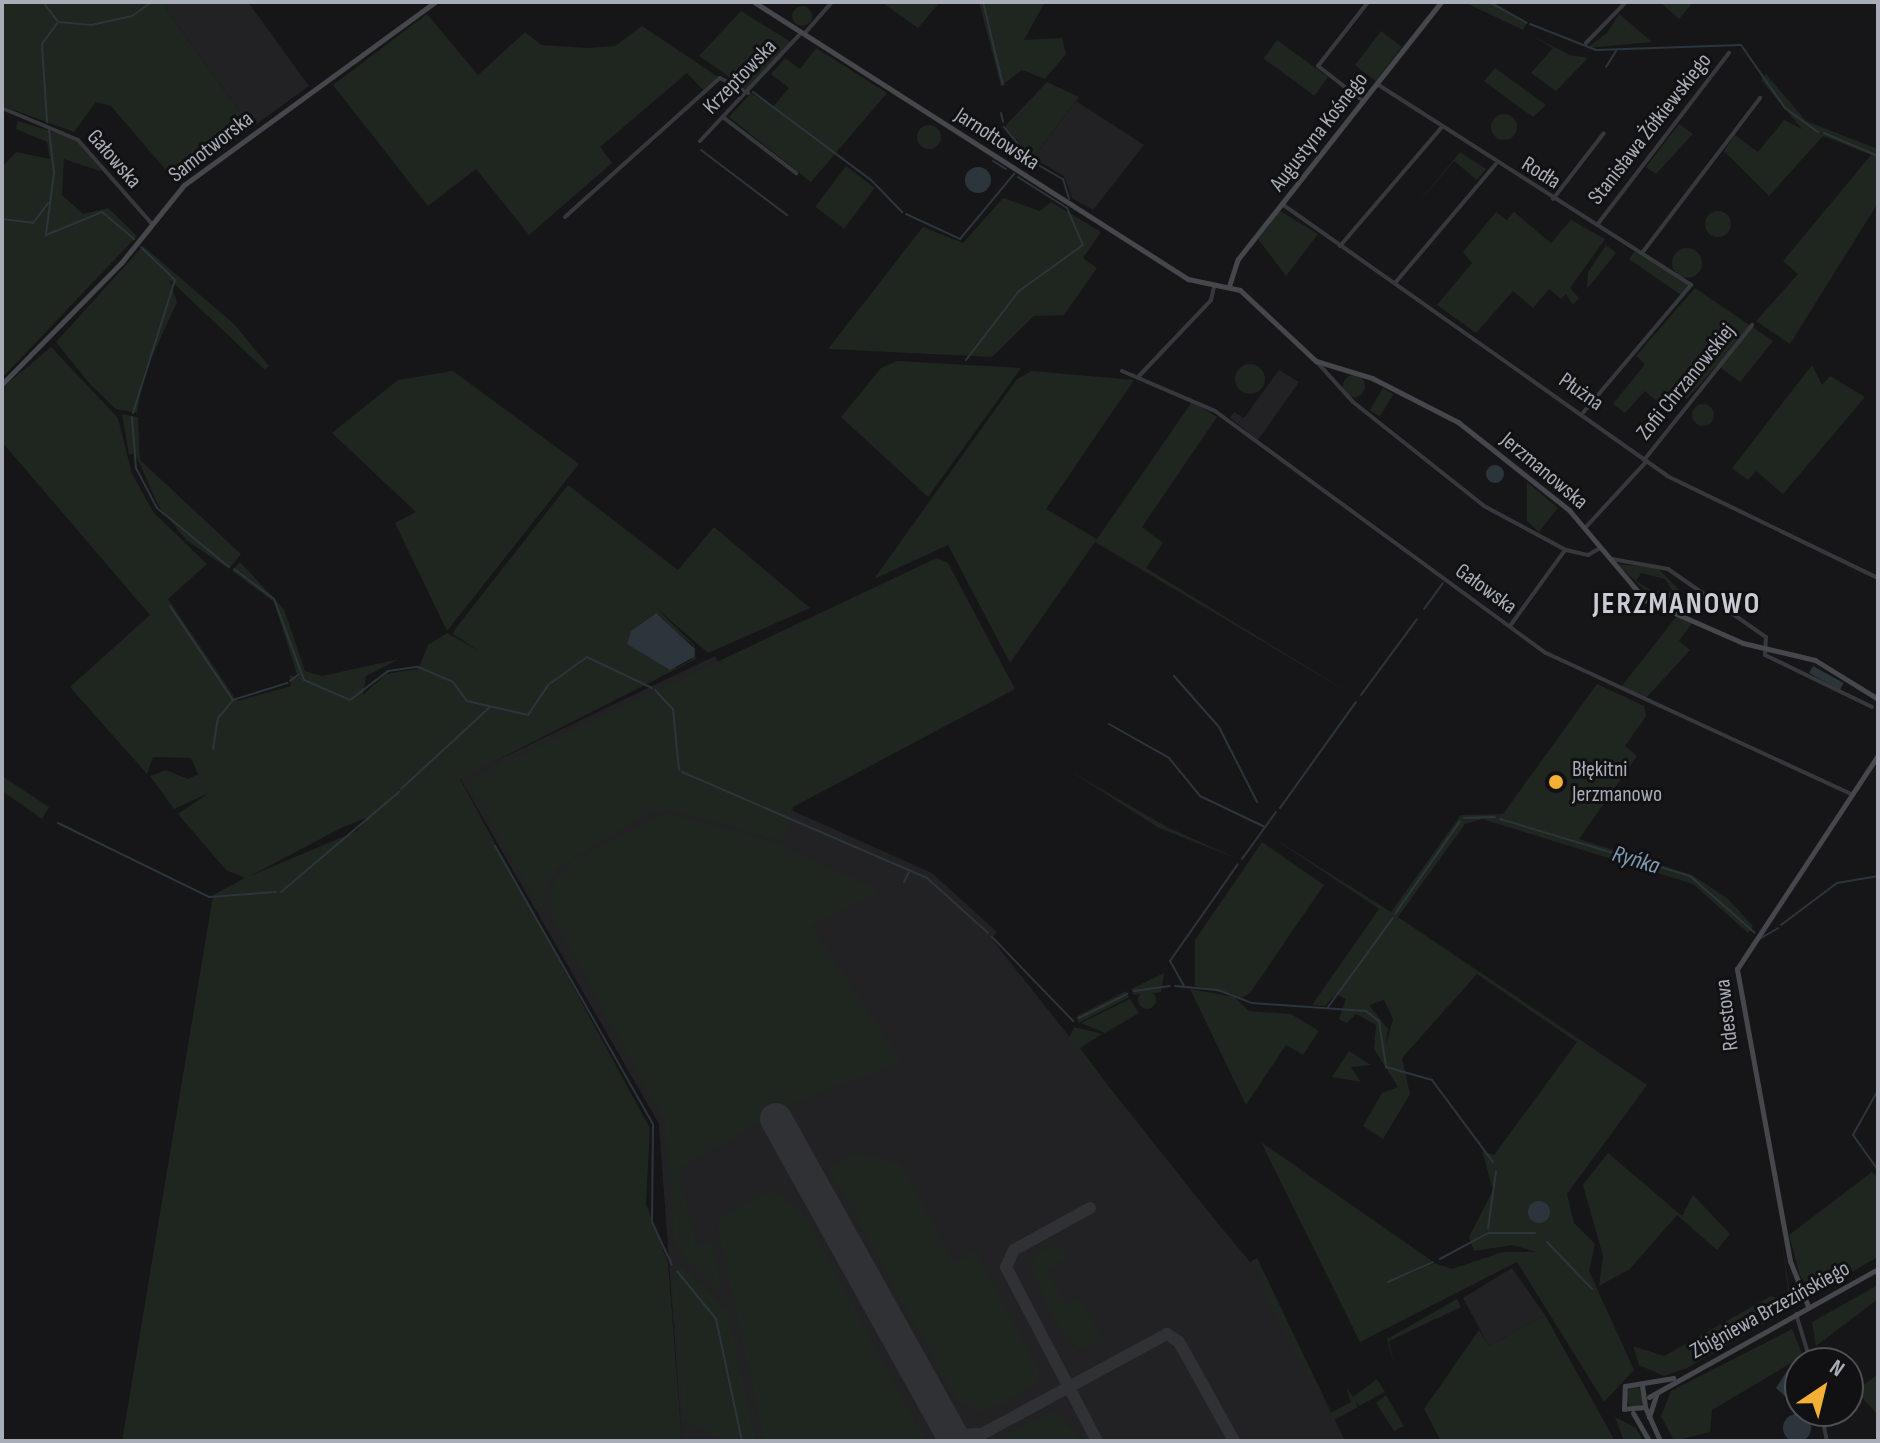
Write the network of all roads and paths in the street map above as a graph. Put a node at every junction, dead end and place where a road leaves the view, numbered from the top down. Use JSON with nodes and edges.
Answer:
{"nodes":[{"id":1,"x":435,"y":2,"type":"edge"},
{"id":2,"x":754,"y":2,"type":"edge"},
{"id":3,"x":832,"y":2,"type":"edge"},
{"id":4,"x":1368,"y":2,"type":"edge"},
{"id":5,"x":1441,"y":2,"type":"edge"},
{"id":6,"x":1626,"y":2,"type":"edge"},
{"id":7,"x":803,"y":34,"type":"junction"},
{"id":8,"x":1586,"y":43,"type":"dead end"},
{"id":9,"x":1729,"y":53,"type":"dead end"},
{"id":10,"x":1377,"y":84,"type":"junction"},
{"id":11,"x":748,"y":93,"type":"junction"},
{"id":12,"x":1760,"y":98,"type":"dead end"},
{"id":13,"x":1363,"y":101,"type":"junction"},
{"id":14,"x":2,"y":108,"type":"edge"},
{"id":15,"x":724,"y":118,"type":"junction"},
{"id":16,"x":1442,"y":127,"type":"junction"},
{"id":17,"x":1604,"y":133,"type":"dead end"},
{"id":18,"x":700,"y":141,"type":"dead end"},
{"id":19,"x":1496,"y":164,"type":"junction"},
{"id":20,"x":796,"y":173,"type":"dead end"},
{"id":21,"x":1553,"y":199,"type":"junction"},
{"id":22,"x":1282,"y":204,"type":"junction"},
{"id":23,"x":565,"y":217,"type":"dead end"},
{"id":24,"x":152,"y":224,"type":"junction"},
{"id":25,"x":1597,"y":225,"type":"junction"},
{"id":26,"x":1340,"y":246,"type":"junction"},
{"id":27,"x":1642,"y":253,"type":"junction"},
{"id":28,"x":1395,"y":283,"type":"junction"},
{"id":29,"x":1229,"y":286,"type":"junction"},
{"id":30,"x":1214,"y":287,"type":"junction"},
{"id":31,"x":1752,"y":325,"type":"dead end"},
{"id":32,"x":1316,"y":361,"type":"junction"},
{"id":33,"x":1341,"y":370,"type":"junction"},
{"id":34,"x":1122,"y":371,"type":"dead end"},
{"id":35,"x":1139,"y":376,"type":"junction"},
{"id":36,"x":1337,"y":382,"type":"junction"},
{"id":37,"x":2,"y":384,"type":"edge"},
{"id":38,"x":1583,"y":413,"type":"junction"},
{"id":39,"x":1645,"y":461,"type":"junction"},
{"id":40,"x":1585,"y":528,"type":"junction"},
{"id":41,"x":1600,"y":548,"type":"junction"},
{"id":42,"x":1566,"y":550,"type":"junction"},
{"id":43,"x":1610,"y":561,"type":"junction"},
{"id":44,"x":1878,"y":578,"type":"edge"},
{"id":45,"x":1510,"y":626,"type":"junction"},
{"id":46,"x":1766,"y":649,"type":"junction"},
{"id":47,"x":1855,"y":682,"type":"junction"},
{"id":48,"x":1848,"y":695,"type":"junction"},
{"id":49,"x":1878,"y":699,"type":"edge"},
{"id":50,"x":1872,"y":707,"type":"dead end"},
{"id":51,"x":1878,"y":755,"type":"edge"},
{"id":52,"x":1853,"y":795,"type":"junction"},
{"id":53,"x":1878,"y":1269,"type":"edge"},
{"id":54,"x":1808,"y":1306,"type":"junction"},
{"id":55,"x":1796,"y":1314,"type":"junction"},
{"id":56,"x":1806,"y":1347,"type":"edge"},
{"id":57,"x":1676,"y":1378,"type":"junction"},
{"id":58,"x":1642,"y":1385,"type":"junction"},
{"id":59,"x":1662,"y":1387,"type":"junction"},
{"id":60,"x":1649,"y":1397,"type":"junction"},
{"id":61,"x":1645,"y":1407,"type":"junction"},
{"id":62,"x":1633,"y":1413,"type":"junction"},
{"id":63,"x":1649,"y":1418,"type":"junction"},
{"id":64,"x":1649,"y":1441,"type":"edge"},
{"id":65,"x":1660,"y":1441,"type":"edge"}],
"edges":[{"from":1,"to":24,"type":"street","name":"Samotworska"},
{"from":2,"to":7,"type":"street","name":"Jarnołtowska"},
{"from":3,"to":7,"type":"street","name":"Krzeptowska"},
{"from":4,"to":13,"type":"street"},
{"from":5,"to":10,"type":"street","name":"Augustyna Kośnego"},
{"from":6,"to":8,"type":"street"},
{"from":7,"to":11,"type":"street","name":"Krzeptowska"},
{"from":7,"to":30,"type":"street","name":"Jarnołtowska"},
{"from":9,"to":25,"type":"street","name":"Stanisława Żółkiewskiego"},
{"from":10,"to":13,"type":"street","name":"Augustyna Kośnego"},
{"from":10,"to":16,"type":"street","name":"Rodła"},
{"from":11,"to":15,"type":"street","name":"Krzeptowska"},
{"from":11,"to":23,"type":"street"},
{"from":12,"to":27,"type":"street"},
{"from":13,"to":22,"type":"street","name":"Augustyna Kośnego"},
{"from":14,"to":24,"type":"street","name":"Gałowska"},
{"from":15,"to":18,"type":"street","name":"Krzeptowska"},
{"from":15,"to":20,"type":"street"},
{"from":16,"to":19,"type":"street","name":"Rodła"},
{"from":16,"to":26,"type":"street"},
{"from":17,"to":21,"type":"street"},
{"from":19,"to":21,"type":"street","name":"Rodła"},
{"from":19,"to":28,"type":"street"},
{"from":21,"to":25,"type":"street","name":"Rodła"},
{"from":22,"to":26,"type":"street","name":"Płużna"},
{"from":22,"to":29,"type":"street","name":"Augustyna Kośnego"},
{"from":24,"to":37,"type":"street","name":"Samotworska"},
{"from":25,"to":27,"type":"street","name":"Rodła"},
{"from":26,"to":28,"type":"street","name":"Płużna"},
{"from":27,"to":38,"type":"street","name":"Rodła"},
{"from":28,"to":38,"type":"street","name":"Płużna"},
{"from":29,"to":30,"type":"street","name":"Jarnołtowska"},
{"from":29,"to":32,"type":"street","name":"Jerzmanowska"},
{"from":30,"to":35,"type":"street"},
{"from":31,"to":39,"type":"street","name":"Zofii Chrzanowskiej"},
{"from":32,"to":33,"type":"street","name":"Jerzmanowska"},
{"from":32,"to":36,"type":"street"},
{"from":33,"to":36,"type":"street"},
{"from":33,"to":40,"type":"street","name":"Jerzmanowska"},
{"from":34,"to":35,"type":"street","name":"Gałowska"},
{"from":35,"to":45,"type":"street","name":"Gałowska"},
{"from":36,"to":42,"type":"street"},
{"from":38,"to":39,"type":"street","name":"Płużna"},
{"from":39,"to":40,"type":"street","name":"Zofii Chrzanowskiej"},
{"from":39,"to":44,"type":"street","name":"Płużna"},
{"from":40,"to":41,"type":"street","name":"Jerzmanowska"},
{"from":41,"to":42,"type":"street"},
{"from":41,"to":43,"type":"street","name":"Jerzmanowska"},
{"from":42,"to":45,"type":"street"},
{"from":43,"to":46,"type":"street","name":"Jerzmanowska"},
{"from":43,"to":46,"type":"street"},
{"from":45,"to":52,"type":"street","name":"Gałowska"},
{"from":46,"to":47,"type":"street","name":"Jerzmanowska"},
{"from":46,"to":48,"type":"street"},
{"from":47,"to":48,"type":"street"},
{"from":47,"to":49,"type":"street","name":"Jerzmanowska"},
{"from":48,"to":50,"type":"street"},
{"from":51,"to":52,"type":"street","name":"Rdestowa"},
{"from":52,"to":54,"type":"street","name":"Rdestowa"},
{"from":53,"to":54,"type":"street","name":"Zbigniewa Brzezińskiego"},
{"from":54,"to":55,"type":"street","name":"Zbigniewa Brzezińskiego"},
{"from":55,"to":56,"type":"street"},
{"from":55,"to":57,"type":"street","name":"Zbigniewa Brzezińskiego"},
{"from":57,"to":58,"type":"street","name":"Zbigniewa Brzezińskiego"},
{"from":57,"to":59,"type":"street","name":"Zbigniewa Brzezińskiego"},
{"from":58,"to":60,"type":"street"},
{"from":58,"to":62,"type":"street"},
{"from":59,"to":60,"type":"street","name":"Zbigniewa Brzezińskiego"},
{"from":59,"to":63,"type":"street"},
{"from":60,"to":61,"type":"street"},
{"from":61,"to":62,"type":"street"},
{"from":61,"to":63,"type":"street"},
{"from":62,"to":64,"type":"street"},
{"from":63,"to":65,"type":"street"}]}
